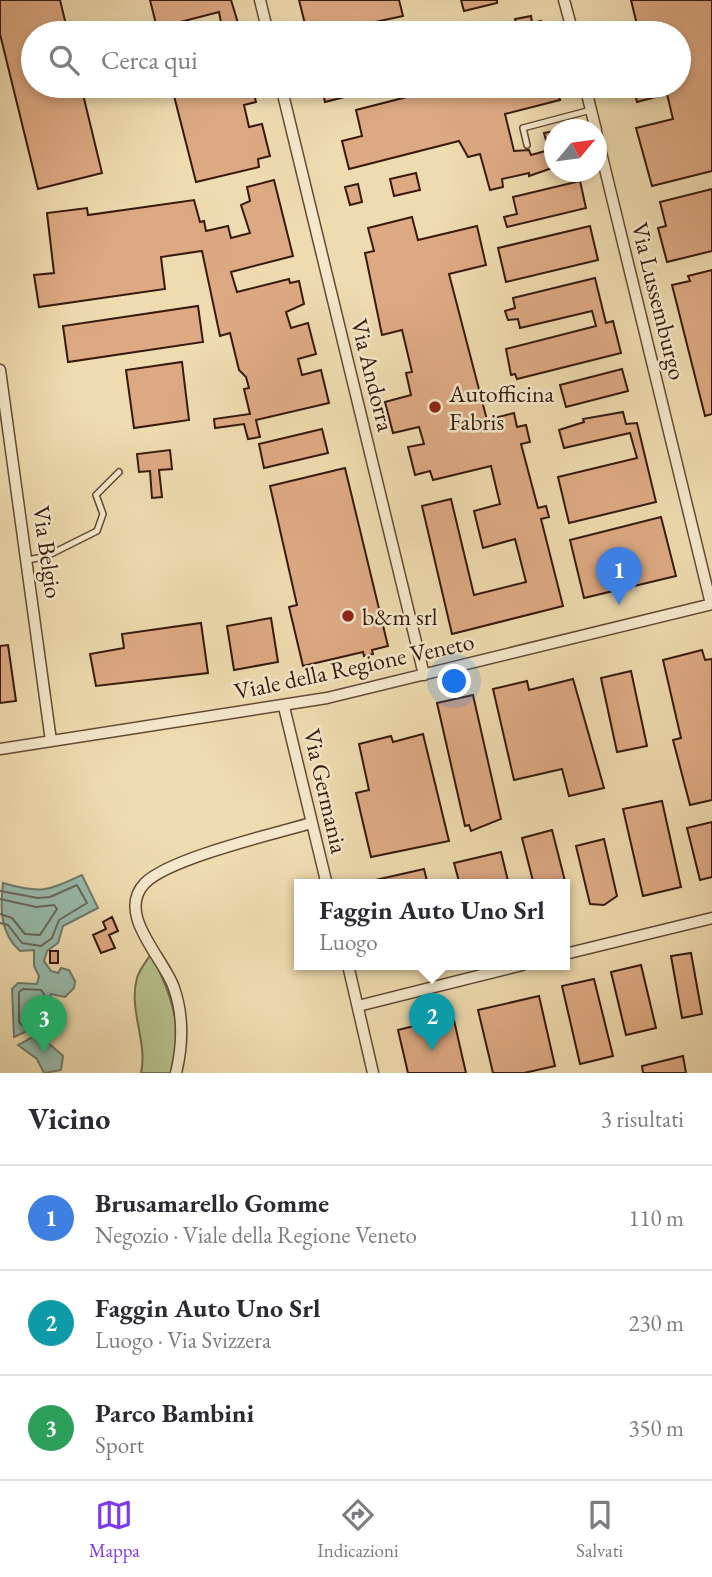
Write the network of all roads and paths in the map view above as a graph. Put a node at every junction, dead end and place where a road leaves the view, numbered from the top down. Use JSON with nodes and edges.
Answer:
{"nodes":[{"id":1,"x":260,"y":0,"type":"edge"},
{"id":2,"x":565,"y":0,"type":"edge"},
{"id":3,"x":265,"y":21,"type":"edge"},
{"id":4,"x":570,"y":21,"type":"edge"},
{"id":5,"x":284,"y":98,"type":"edge"},
{"id":6,"x":588,"y":98,"type":"edge"},
{"id":7,"x":591,"y":110,"type":"junction"},
{"id":8,"x":593,"y":119,"type":"edge"},
{"id":9,"x":527,"y":145,"type":"dead end"},
{"id":10,"x":607,"y":175,"type":"edge"},
{"id":11,"x":0,"y":370,"type":"edge"},
{"id":12,"x":120,"y":472,"type":"dead end"},
{"id":13,"x":28,"y":560,"type":"junction"},
{"id":14,"x":712,"y":604,"type":"edge"},
{"id":15,"x":424,"y":675,"type":"junction"},
{"id":16,"x":284,"y":707,"type":"junction"},
{"id":17,"x":51,"y":741,"type":"junction"},
{"id":18,"x":0,"y":748,"type":"edge"},
{"id":19,"x":311,"y":823,"type":"junction"},
{"id":20,"x":325,"y":879,"type":"edge"},
{"id":21,"x":712,"y":918,"type":"edge"},
{"id":22,"x":570,"y":953,"type":"edge"},
{"id":23,"x":349,"y":970,"type":"edge"},
{"id":24,"x":502,"y":970,"type":"edge"},
{"id":25,"x":358,"y":1006,"type":"junction"},
{"id":26,"x":176,"y":1073,"type":"edge"},
{"id":27,"x":373,"y":1073,"type":"edge"}],
"edges":[{"from":1,"to":3,"type":"street"},
{"from":2,"to":4,"type":"street"},
{"from":5,"to":15,"type":"street","name":"Via Andorra"},
{"from":6,"to":7,"type":"street","name":"Via Lussemburgo"},
{"from":7,"to":8,"type":"street","name":"Via Lussemburgo"},
{"from":7,"to":9,"type":"lane"},
{"from":10,"to":14,"type":"street","name":"Via Lussemburgo"},
{"from":11,"to":13,"type":"street","name":"Via Belgio"},
{"from":12,"to":13,"type":"lane"},
{"from":13,"to":17,"type":"street","name":"Via Belgio"},
{"from":14,"to":15,"type":"street","name":"Viale della Regione Veneto"},
{"from":15,"to":16,"type":"street","name":"Viale della Regione Veneto"},
{"from":16,"to":17,"type":"street","name":"Viale della Regione Veneto"},
{"from":16,"to":19,"type":"street","name":"Via Germania"},
{"from":17,"to":18,"type":"street","name":"Viale della Regione Veneto"},
{"from":19,"to":20,"type":"street","name":"Via Germania"},
{"from":19,"to":26,"type":"street"},
{"from":21,"to":22,"type":"street"},
{"from":23,"to":25,"type":"street"},
{"from":24,"to":25,"type":"street"},
{"from":25,"to":27,"type":"street"}]}
